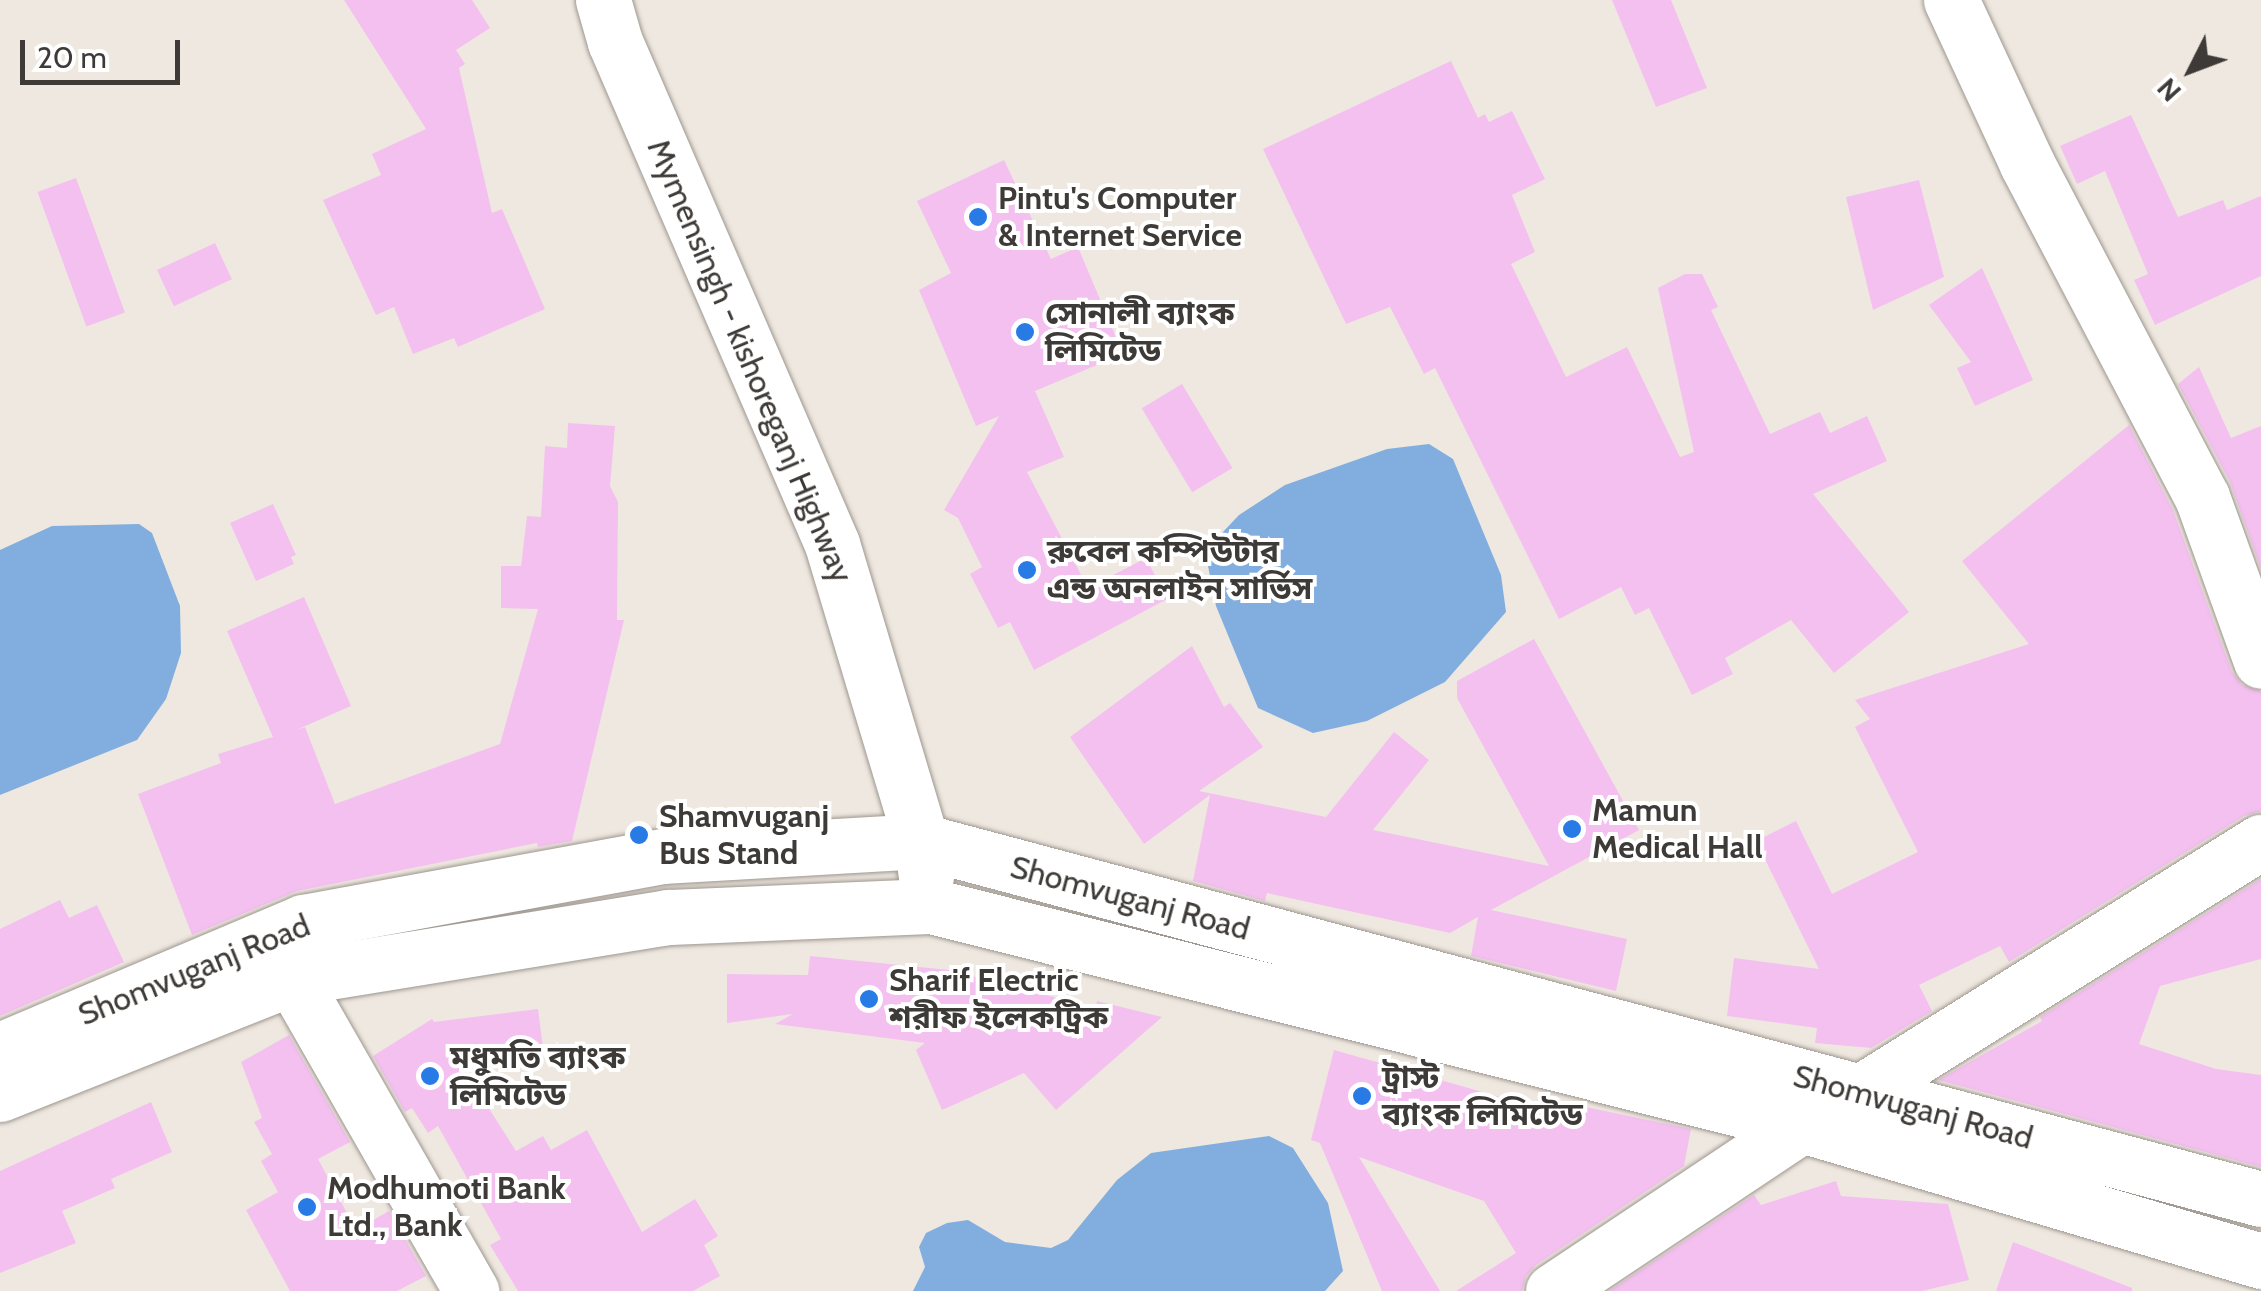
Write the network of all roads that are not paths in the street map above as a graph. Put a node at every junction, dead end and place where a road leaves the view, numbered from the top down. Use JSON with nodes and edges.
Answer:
{"nodes":[{"id":1,"x":603,"y":0,"type":"edge"},
{"id":2,"x":1951,"y":0,"type":"edge"},
{"id":3,"x":2261,"y":661,"type":"edge"},
{"id":4,"x":921,"y":841,"type":"junction"},
{"id":5,"x":2261,"y":842,"type":"edge"},
{"id":6,"x":930,"y":906,"type":"junction"},
{"id":7,"x":292,"y":978,"type":"junction"},
{"id":8,"x":0,"y":1050,"type":"edge"},
{"id":9,"x":1859,"y":1093,"type":"junction"},
{"id":10,"x":0,"y":1094,"type":"edge"},
{"id":11,"x":1802,"y":1125,"type":"junction"},
{"id":12,"x":2261,"y":1200,"type":"edge"},
{"id":13,"x":2261,"y":1261,"type":"edge"},
{"id":14,"x":471,"y":1291,"type":"edge"},
{"id":15,"x":1553,"y":1291,"type":"edge"}],
"edges":[{"from":1,"to":4,"type":"main road","name":"Mymensingh - kishoreganj Highway"},
{"from":2,"to":3,"type":"main road"},
{"from":4,"to":6,"type":"main road"},
{"from":4,"to":8,"type":"main road","name":"Shomvuganj Road"},
{"from":4,"to":9,"type":"main road","name":"Shomvuganj Road"},
{"from":5,"to":9,"type":"main road"},
{"from":6,"to":7,"type":"main road","name":"Shomvuganj Road"},
{"from":6,"to":11,"type":"main road","name":"Shomvuganj Road"},
{"from":7,"to":10,"type":"main road","name":"Shomvuganj Road"},
{"from":7,"to":14,"type":"main road"},
{"from":9,"to":12,"type":"main road","name":"Shomvuganj Road"},
{"from":11,"to":13,"type":"main road","name":"Shomvuganj Road"},
{"from":11,"to":15,"type":"main road"}]}
